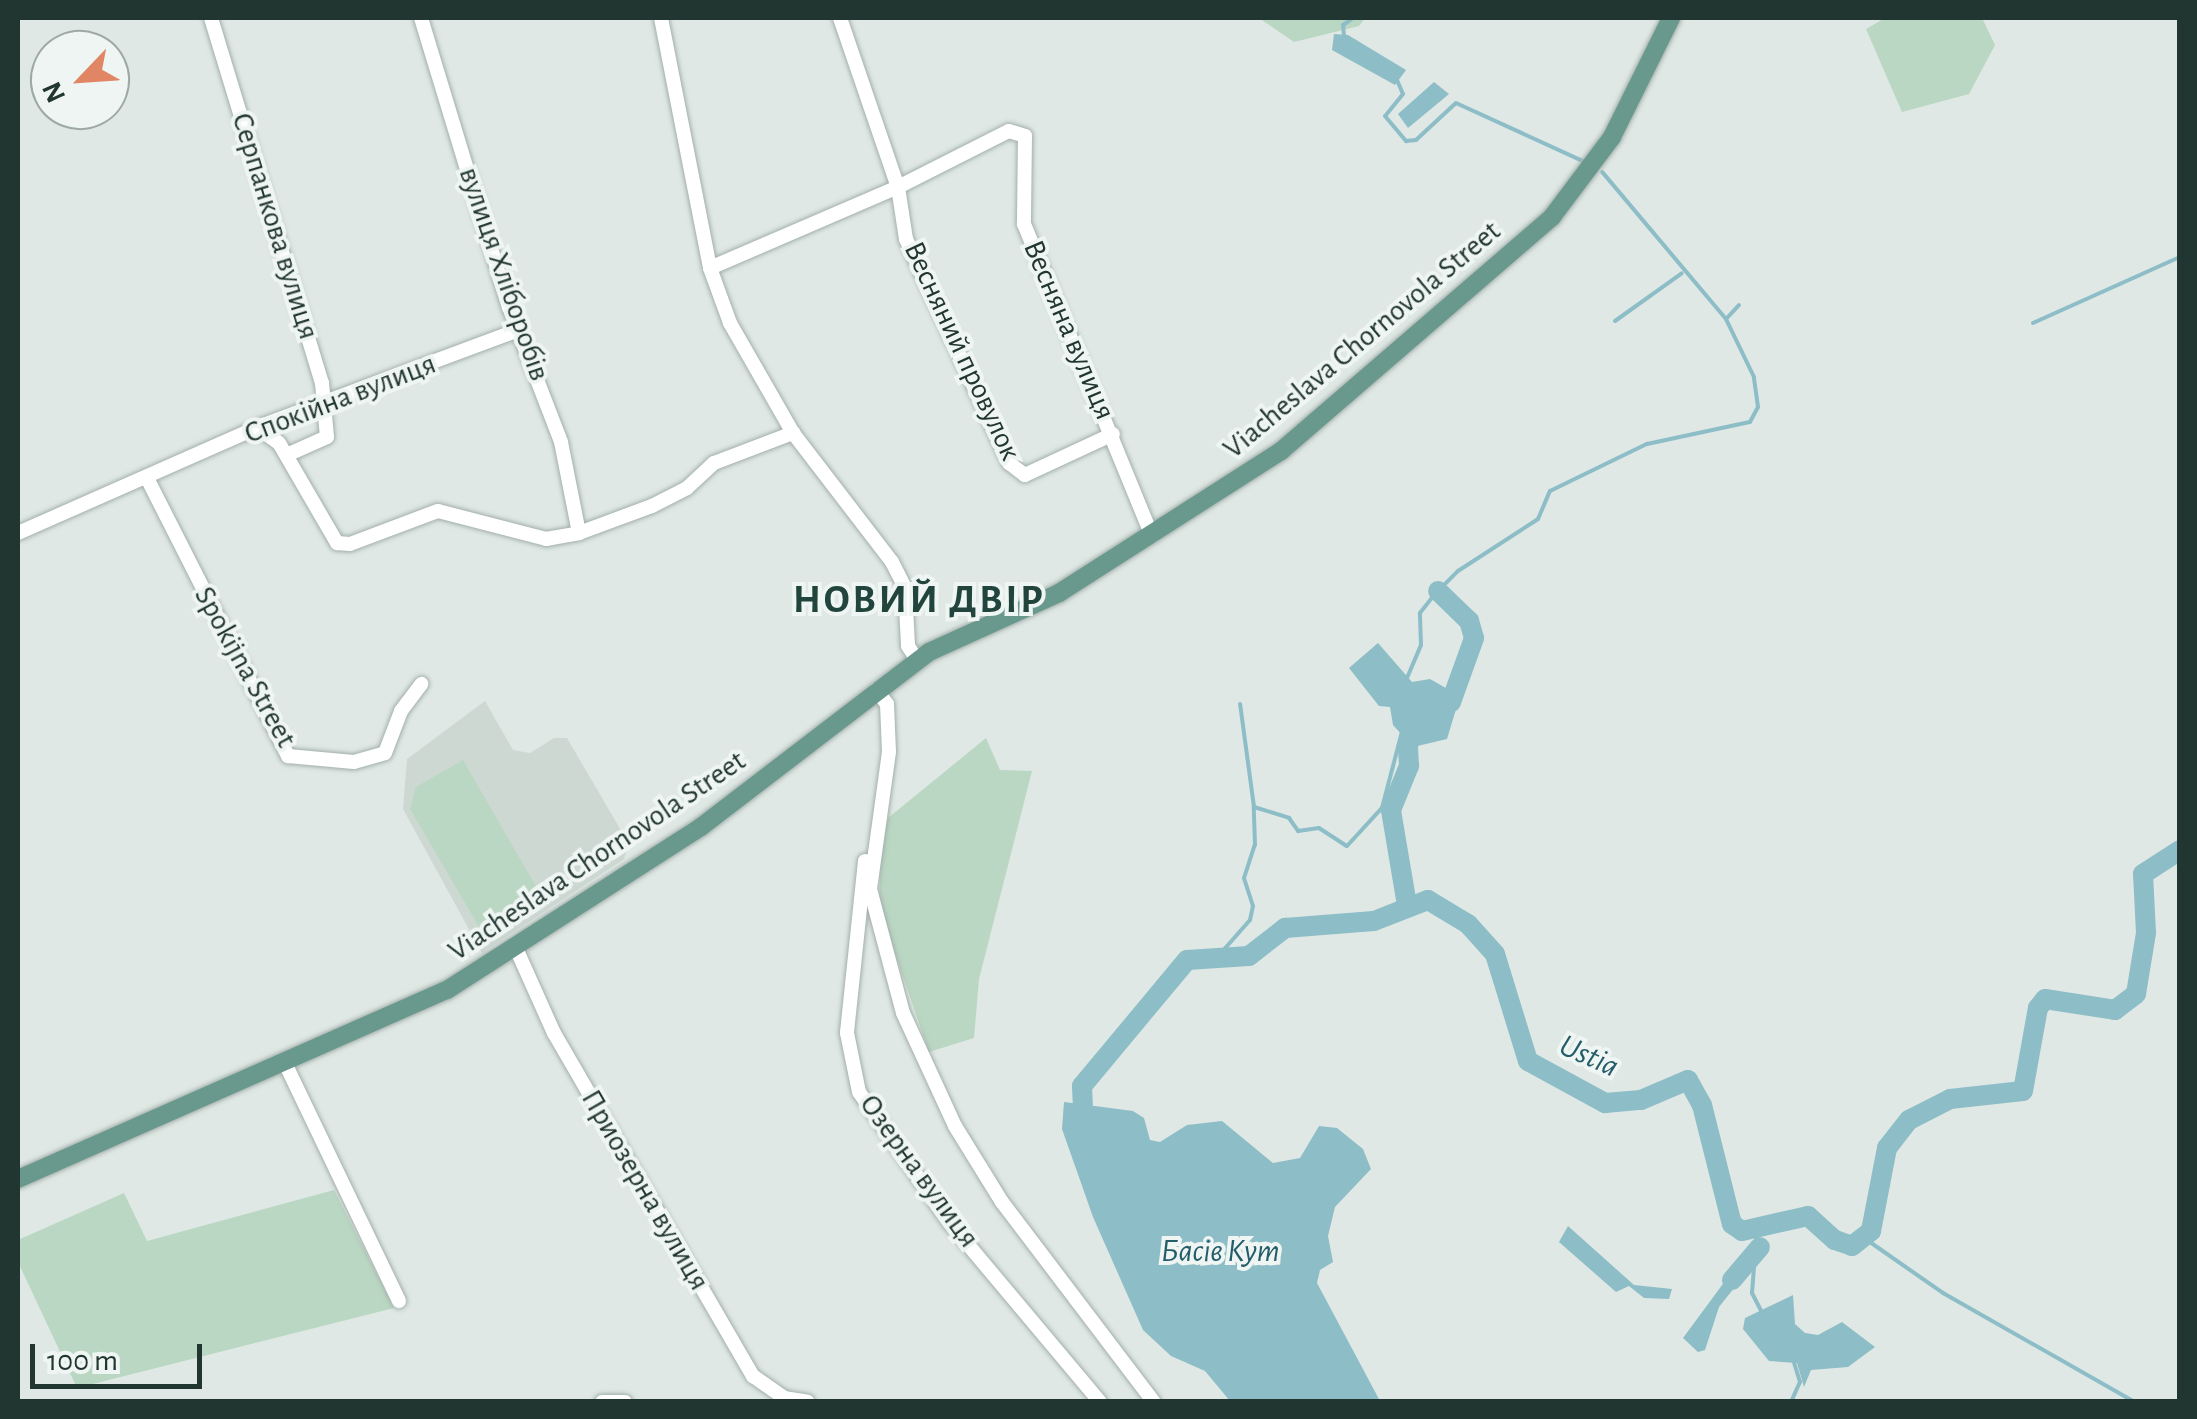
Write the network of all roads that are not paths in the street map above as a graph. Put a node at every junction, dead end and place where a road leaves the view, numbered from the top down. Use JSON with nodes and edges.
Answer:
{"nodes":[{"id":1,"x":211,"y":18,"type":"edge"},
{"id":2,"x":421,"y":18,"type":"edge"},
{"id":3,"x":660,"y":18,"type":"edge"},
{"id":4,"x":840,"y":18,"type":"edge"},
{"id":5,"x":1670,"y":18,"type":"edge"},
{"id":6,"x":898,"y":186,"type":"junction"},
{"id":7,"x":710,"y":268,"type":"junction"},
{"id":8,"x":519,"y":330,"type":"junction"},
{"id":9,"x":324,"y":402,"type":"junction"},
{"id":10,"x":792,"y":433,"type":"junction"},
{"id":11,"x":249,"y":434,"type":"junction"},
{"id":12,"x":1112,"y":434,"type":"junction"},
{"id":13,"x":288,"y":454,"type":"junction"},
{"id":14,"x":147,"y":478,"type":"junction"},
{"id":15,"x":18,"y":533,"type":"edge"},
{"id":16,"x":579,"y":533,"type":"junction"},
{"id":17,"x":1152,"y":536,"type":"junction"},
{"id":18,"x":917,"y":660,"type":"junction"},
{"id":19,"x":422,"y":684,"type":"dead end"},
{"id":20,"x":876,"y":690,"type":"junction"},
{"id":21,"x":873,"y":842,"type":"junction"},
{"id":22,"x":516,"y":946,"type":"junction"},
{"id":23,"x":284,"y":1063,"type":"junction"},
{"id":24,"x":18,"y":1180,"type":"edge"},
{"id":25,"x":399,"y":1301,"type":"dead end"},
{"id":26,"x":753,"y":1376,"type":"junction"},
{"id":27,"x":602,"y":1402,"type":"edge"},
{"id":28,"x":625,"y":1402,"type":"edge"},
{"id":29,"x":775,"y":1402,"type":"edge"},
{"id":30,"x":808,"y":1402,"type":"edge"},
{"id":31,"x":1100,"y":1402,"type":"edge"},
{"id":32,"x":1154,"y":1402,"type":"edge"}],
"edges":[{"from":1,"to":9,"type":"street","name":"Серпанкова вулиця"},
{"from":2,"to":8,"type":"street","name":"вулиця Хліборобів"},
{"from":3,"to":7,"type":"street"},
{"from":4,"to":6,"type":"street"},
{"from":5,"to":17,"type":"main road","name":"Viacheslava Chornovola Street"},
{"from":6,"to":7,"type":"street"},
{"from":6,"to":12,"type":"street","name":"Весняний провулок"},
{"from":6,"to":12,"type":"street","name":"Весняна вулиця"},
{"from":7,"to":10,"type":"street"},
{"from":8,"to":9,"type":"street","name":"Спокійна вулиця"},
{"from":8,"to":16,"type":"street","name":"вулиця Хліборобів"},
{"from":9,"to":11,"type":"street","name":"Спокійна вулиця"},
{"from":9,"to":13,"type":"street","name":"Серпанкова вулиця"},
{"from":10,"to":16,"type":"street"},
{"from":10,"to":18,"type":"street"},
{"from":11,"to":13,"type":"street"},
{"from":11,"to":14,"type":"street","name":"Спокійна вулиця"},
{"from":12,"to":17,"type":"street","name":"Весняна вулиця"},
{"from":13,"to":16,"type":"street","name":"Спокійна вулиця"},
{"from":14,"to":15,"type":"street","name":"Спокійна вулиця"},
{"from":14,"to":19,"type":"street","name":"Spokijna Street"},
{"from":17,"to":18,"type":"main road","name":"Viacheslava Chornovola Street"},
{"from":18,"to":20,"type":"main road","name":"Viacheslava Chornovola Street"},
{"from":20,"to":21,"type":"street"},
{"from":20,"to":22,"type":"main road","name":"Viacheslava Chornovola Street"},
{"from":21,"to":31,"type":"street","name":"Озерна вулиця"},
{"from":21,"to":32,"type":"street"},
{"from":22,"to":23,"type":"main road","name":"Viacheslava Chornovola Street"},
{"from":22,"to":26,"type":"street","name":"Приозерна вулиця"},
{"from":23,"to":24,"type":"main road","name":"Viacheslava Chornovola Street"},
{"from":23,"to":25,"type":"street"},
{"from":26,"to":29,"type":"street","name":"Приозерна вулиця"},
{"from":26,"to":30,"type":"street"},
{"from":27,"to":28,"type":"street"}]}
